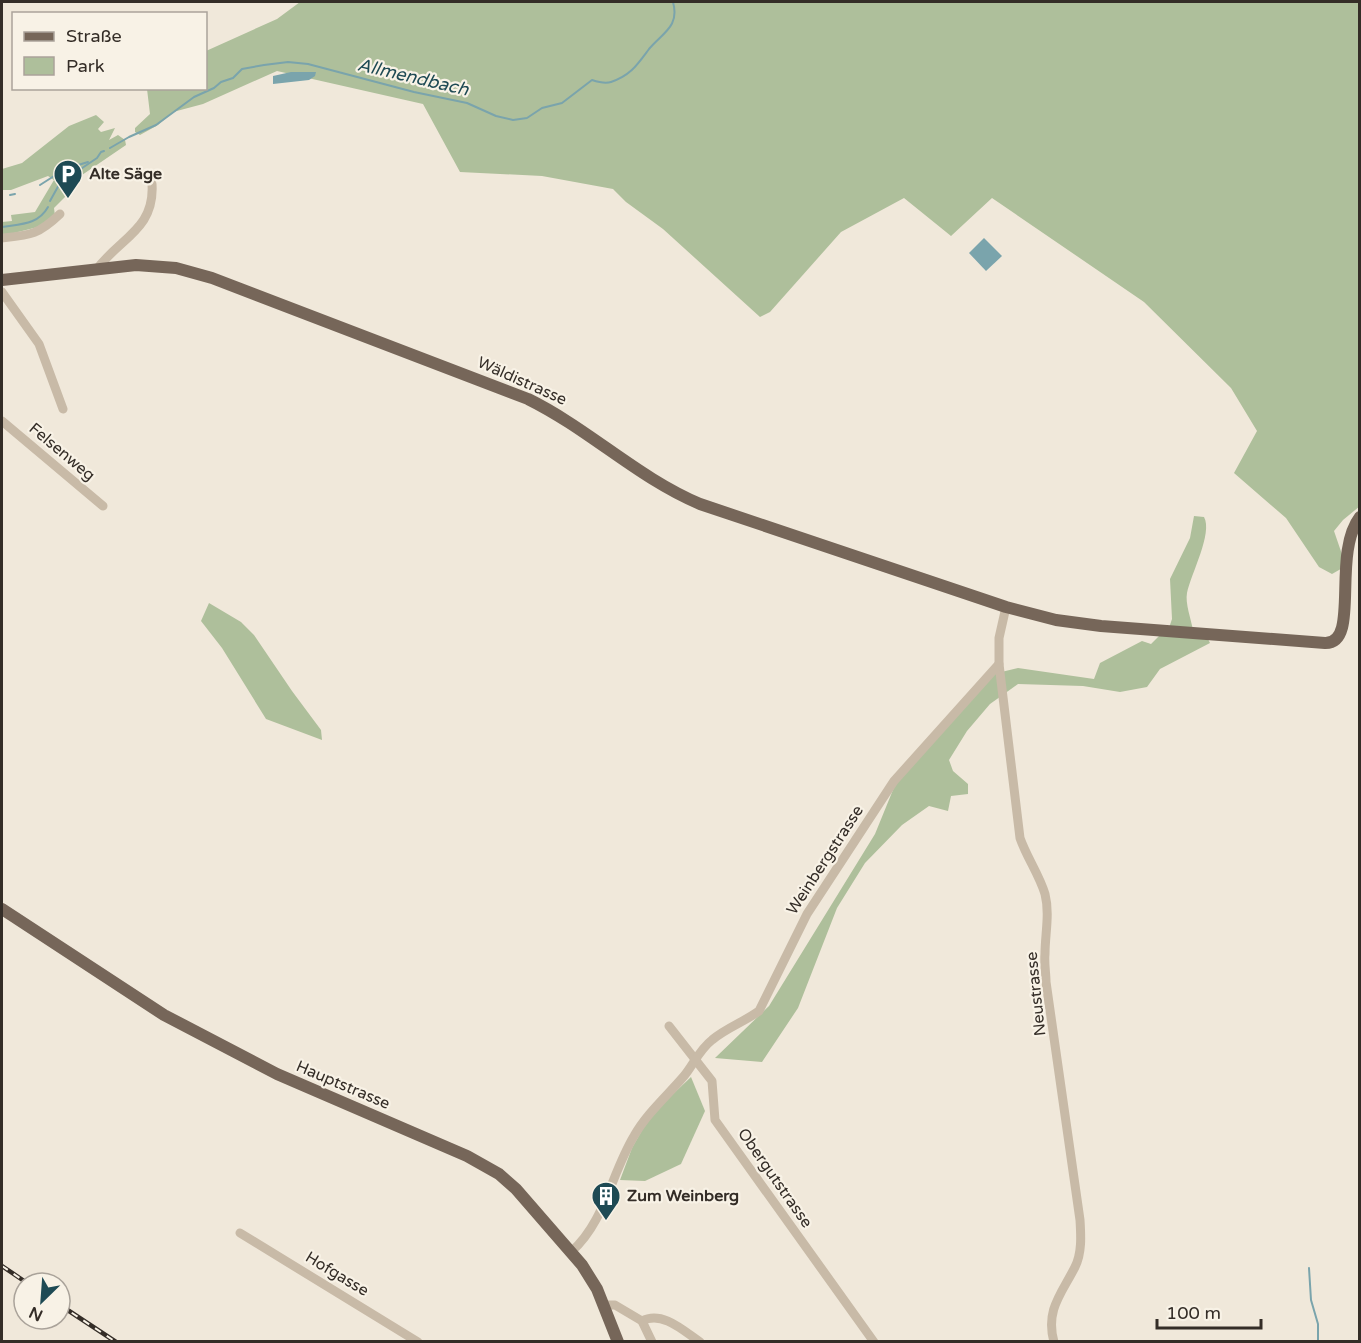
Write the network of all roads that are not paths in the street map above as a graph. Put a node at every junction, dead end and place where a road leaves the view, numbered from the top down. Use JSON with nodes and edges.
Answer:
{"nodes":[{"id":1,"x":152,"y":184,"type":"dead end"},
{"id":2,"x":60,"y":214,"type":"dead end"},
{"id":3,"x":2,"y":238,"type":"edge"},
{"id":4,"x":97,"y":269,"type":"junction"},
{"id":5,"x":2,"y":280,"type":"edge"},
{"id":6,"x":2,"y":292,"type":"edge"},
{"id":7,"x":63,"y":409,"type":"dead end"},
{"id":8,"x":2,"y":421,"type":"edge"},
{"id":9,"x":103,"y":506,"type":"dead end"},
{"id":10,"x":1359,"y":517,"type":"edge"},
{"id":11,"x":1356,"y":602,"type":"dead end"},
{"id":12,"x":1006,"y":607,"type":"junction"},
{"id":13,"x":1353,"y":634,"type":"dead end"},
{"id":14,"x":999,"y":667,"type":"junction"},
{"id":15,"x":2,"y":909,"type":"edge"},
{"id":16,"x":669,"y":1026,"type":"dead end"},
{"id":17,"x":696,"y":1060,"type":"junction"},
{"id":18,"x":240,"y":1233,"type":"dead end"},
{"id":19,"x":571,"y":1252,"type":"junction"},
{"id":20,"x":603,"y":1305,"type":"junction"},
{"id":21,"x":642,"y":1321,"type":"junction"},
{"id":22,"x":418,"y":1341,"type":"edge"},
{"id":23,"x":618,"y":1341,"type":"edge"},
{"id":24,"x":652,"y":1341,"type":"edge"},
{"id":25,"x":700,"y":1341,"type":"edge"},
{"id":26,"x":874,"y":1341,"type":"edge"},
{"id":27,"x":1054,"y":1341,"type":"edge"}],
"edges":[{"from":1,"to":4,"type":"street"},
{"from":2,"to":3,"type":"street"},
{"from":4,"to":5,"type":"main road","name":"Wäldistrasse"},
{"from":4,"to":12,"type":"main road","name":"Wäldistrasse"},
{"from":6,"to":7,"type":"street"},
{"from":8,"to":9,"type":"street","name":"Felsenweg"},
{"from":10,"to":11,"type":"main road"},
{"from":12,"to":13,"type":"main road","name":"Wäldistrasse"},
{"from":12,"to":14,"type":"street","name":"Neustrasse"},
{"from":14,"to":17,"type":"street","name":"Weinbergstrasse"},
{"from":14,"to":27,"type":"street","name":"Neustrasse"},
{"from":15,"to":19,"type":"main road","name":"Hauptstrasse"},
{"from":16,"to":17,"type":"street","name":"Obergutstrasse"},
{"from":17,"to":19,"type":"street","name":"Weinbergstrasse"},
{"from":17,"to":26,"type":"street","name":"Obergutstrasse"},
{"from":18,"to":22,"type":"street","name":"Hofgasse"},
{"from":19,"to":20,"type":"main road","name":"Hauptstrasse"},
{"from":20,"to":21,"type":"street"},
{"from":20,"to":23,"type":"main road","name":"Hauptstrasse"},
{"from":21,"to":24,"type":"street"},
{"from":21,"to":25,"type":"street"}]}
